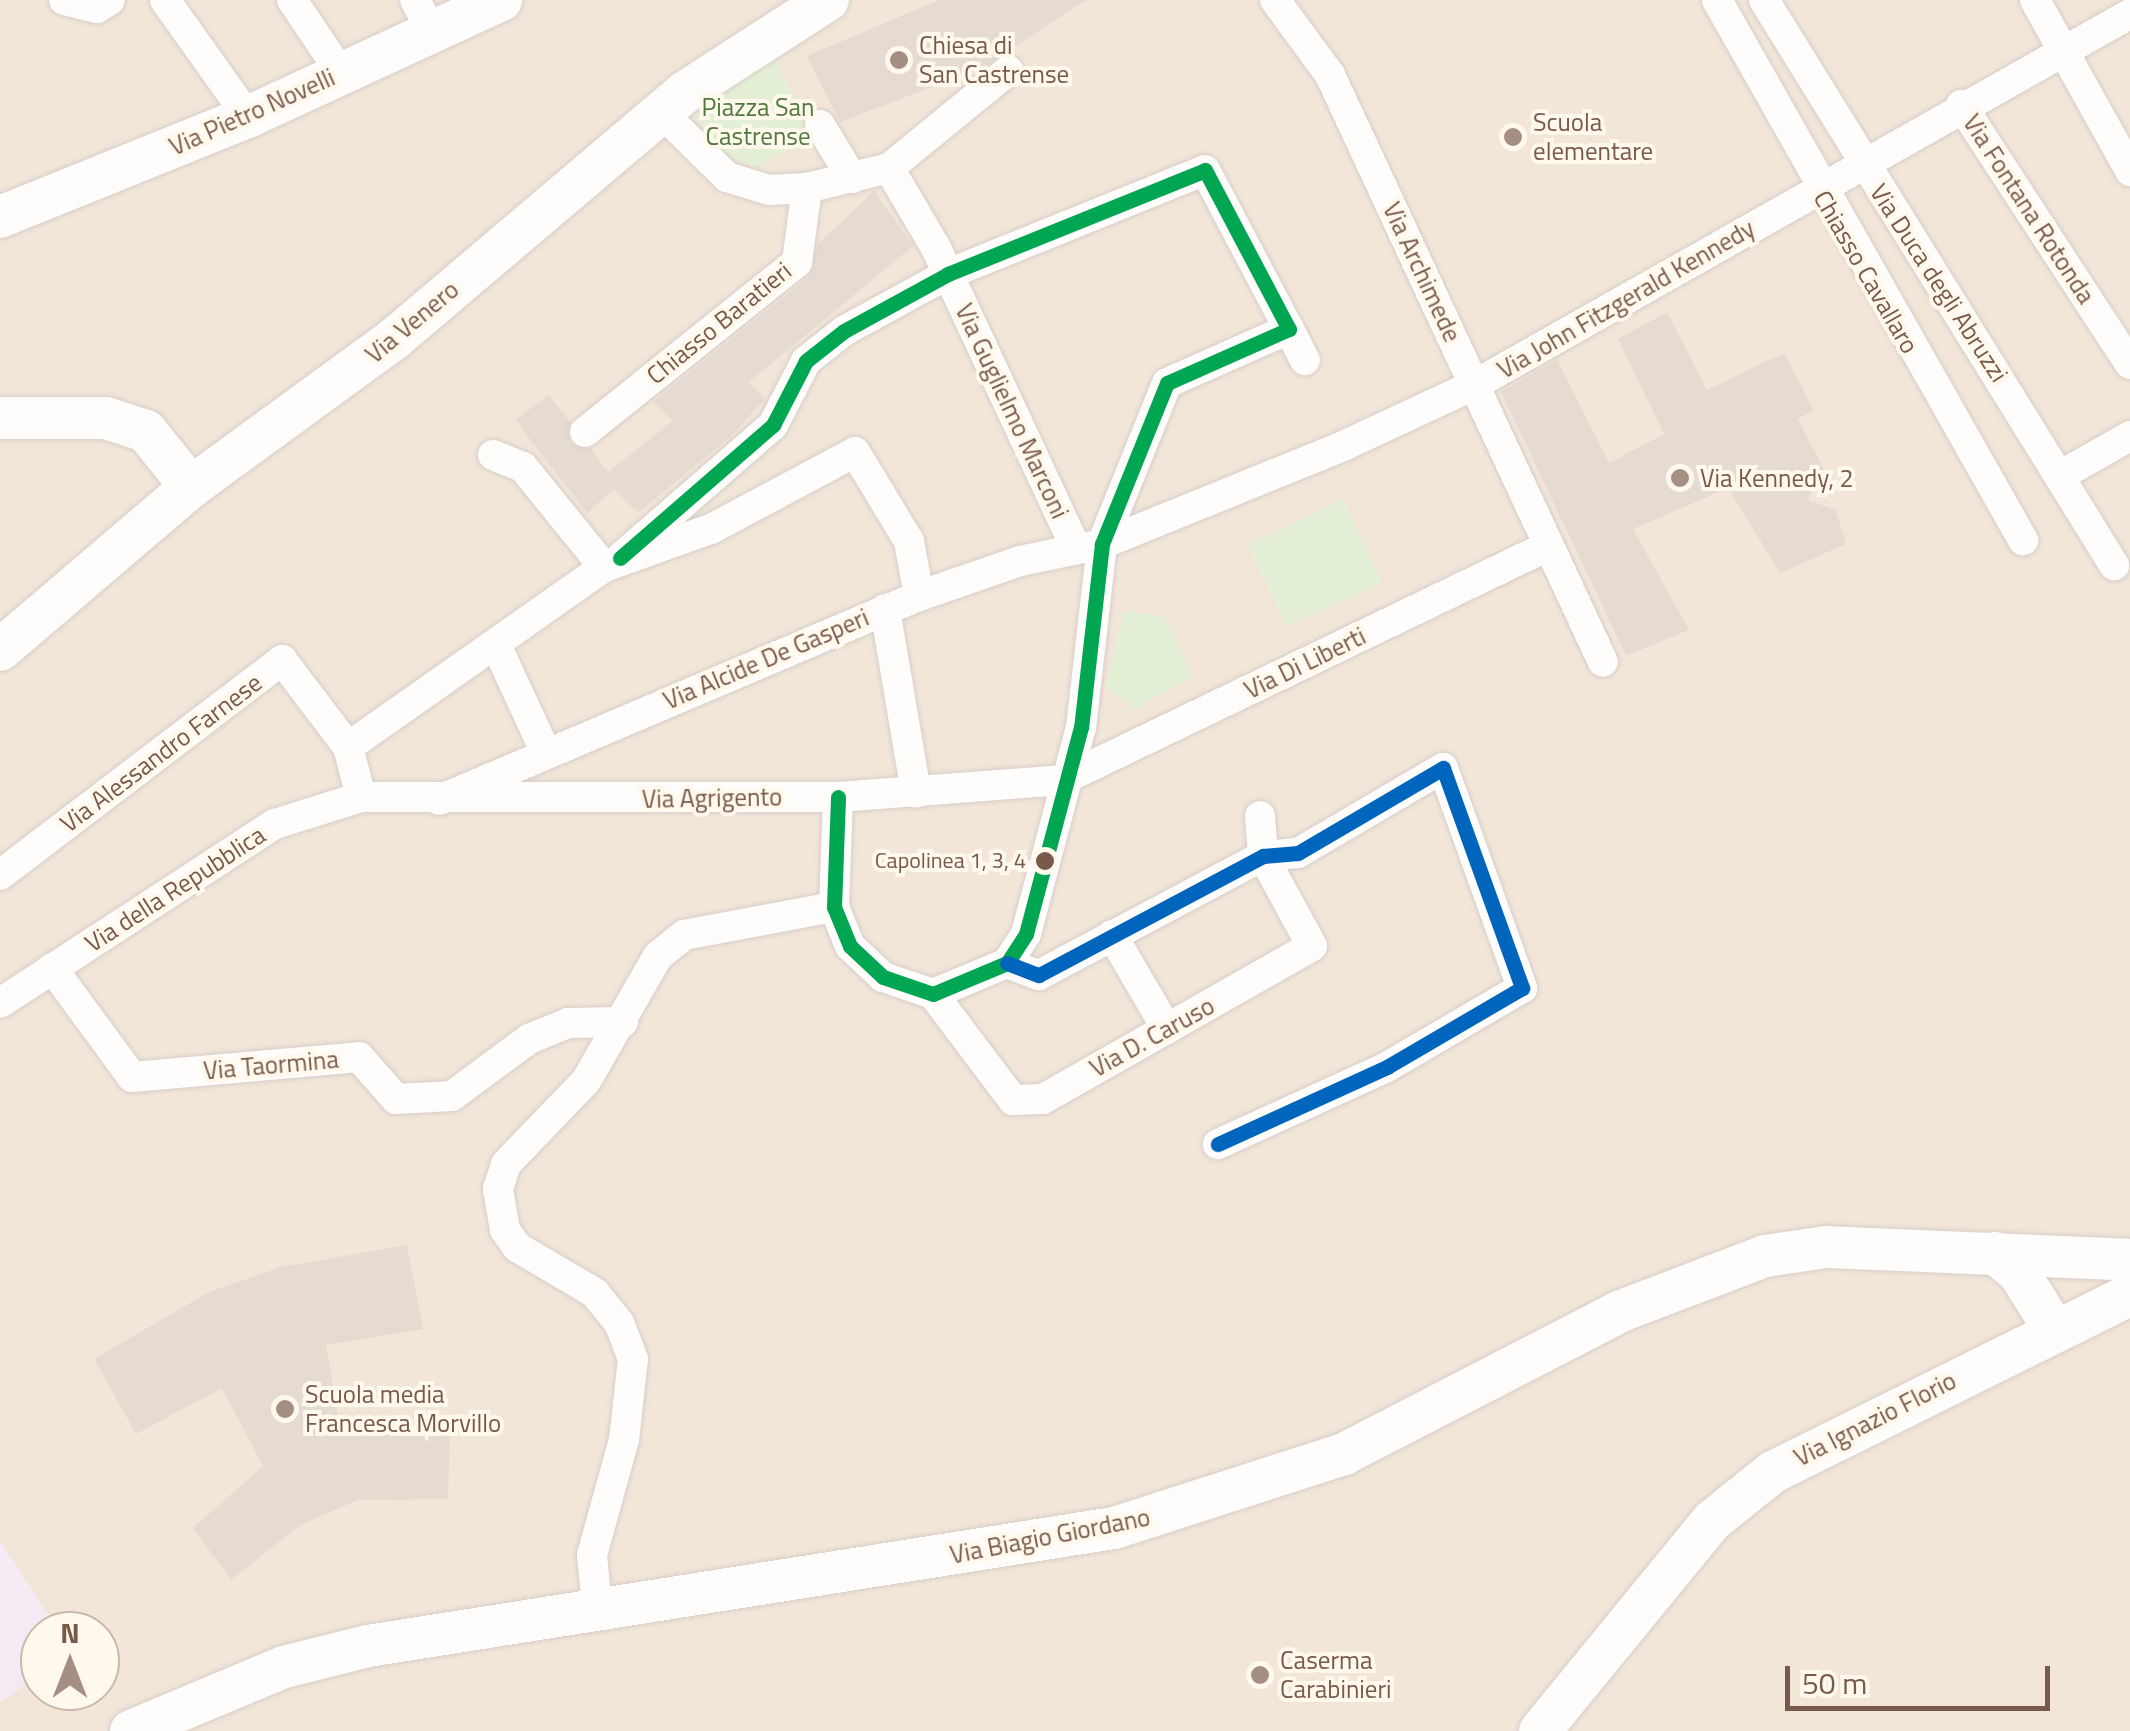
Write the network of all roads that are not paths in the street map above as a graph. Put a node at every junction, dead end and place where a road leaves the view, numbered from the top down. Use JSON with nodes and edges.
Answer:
{"nodes":[{"id":1,"x":64,"y":0,"type":"edge"},
{"id":2,"x":110,"y":0,"type":"edge"},
{"id":3,"x":165,"y":0,"type":"edge"},
{"id":4,"x":292,"y":0,"type":"edge"},
{"id":5,"x":501,"y":0,"type":"edge"},
{"id":6,"x":828,"y":0,"type":"edge"},
{"id":7,"x":1275,"y":0,"type":"edge"},
{"id":8,"x":1717,"y":0,"type":"edge"},
{"id":9,"x":1764,"y":0,"type":"edge"},
{"id":10,"x":2034,"y":0,"type":"edge"},
{"id":11,"x":2130,"y":14,"type":"edge"},
{"id":12,"x":423,"y":15,"type":"edge"},
{"id":13,"x":2062,"y":53,"type":"junction"},
{"id":14,"x":1008,"y":70,"type":"dead end"},
{"id":15,"x":341,"y":74,"type":"junction"},
{"id":16,"x":1962,"y":105,"type":"junction"},
{"id":17,"x":661,"y":112,"type":"junction"},
{"id":18,"x":248,"y":118,"type":"junction"},
{"id":19,"x":820,"y":125,"type":"dead end"},
{"id":20,"x":1861,"y":164,"type":"junction"},
{"id":21,"x":889,"y":168,"type":"junction"},
{"id":22,"x":2130,"y":171,"type":"edge"},
{"id":23,"x":852,"y":178,"type":"junction"},
{"id":24,"x":807,"y":188,"type":"junction"},
{"id":25,"x":1817,"y":190,"type":"junction"},
{"id":26,"x":0,"y":217,"type":"edge"},
{"id":27,"x":948,"y":274,"type":"junction"},
{"id":28,"x":1289,"y":328,"type":"junction"},
{"id":29,"x":1305,"y":360,"type":"dead end"},
{"id":30,"x":2130,"y":364,"type":"edge"},
{"id":31,"x":1476,"y":384,"type":"junction"},
{"id":32,"x":17,"y":418,"type":"edge"},
{"id":33,"x":585,"y":432,"type":"dead end"},
{"id":34,"x":2130,"y":436,"type":"edge"},
{"id":35,"x":494,"y":455,"type":"dead end"},
{"id":36,"x":2062,"y":474,"type":"junction"},
{"id":37,"x":191,"y":488,"type":"junction"},
{"id":38,"x":2023,"y":540,"type":"dead end"},
{"id":39,"x":1089,"y":546,"type":"junction"},
{"id":40,"x":1548,"y":546,"type":"junction"},
{"id":41,"x":612,"y":562,"type":"junction"},
{"id":42,"x":2114,"y":566,"type":"dead end"},
{"id":43,"x":918,"y":596,"type":"junction"},
{"id":44,"x":885,"y":610,"type":"junction"},
{"id":45,"x":497,"y":647,"type":"junction"},
{"id":46,"x":0,"y":650,"type":"edge"},
{"id":47,"x":1603,"y":662,"type":"dead end"},
{"id":48,"x":348,"y":747,"type":"junction"},
{"id":49,"x":546,"y":751,"type":"junction"},
{"id":50,"x":1062,"y":780,"type":"junction"},
{"id":51,"x":916,"y":792,"type":"junction"},
{"id":52,"x":838,"y":796,"type":"junction"},
{"id":53,"x":362,"y":797,"type":"junction"},
{"id":54,"x":439,"y":800,"type":"junction"},
{"id":55,"x":1260,"y":816,"type":"dead end"},
{"id":56,"x":1263,"y":856,"type":"junction"},
{"id":57,"x":0,"y":875,"type":"edge"},
{"id":58,"x":834,"y":907,"type":"junction"},
{"id":59,"x":1112,"y":936,"type":"junction"},
{"id":60,"x":1006,"y":963,"type":"junction"},
{"id":61,"x":52,"y":968,"type":"junction"},
{"id":62,"x":933,"y":994,"type":"junction"},
{"id":63,"x":3,"y":995,"type":"edge"},
{"id":64,"x":623,"y":1022,"type":"junction"},
{"id":65,"x":1167,"y":1029,"type":"junction"},
{"id":66,"x":1218,"y":1144,"type":"dead end"},
{"id":67,"x":1995,"y":1253,"type":"junction"},
{"id":68,"x":2130,"y":1260,"type":"edge"},
{"id":69,"x":2130,"y":1295,"type":"edge"},
{"id":70,"x":2054,"y":1331,"type":"junction"},
{"id":71,"x":597,"y":1607,"type":"junction"},
{"id":72,"x":131,"y":1731,"type":"edge"},
{"id":73,"x":1540,"y":1731,"type":"edge"}],
"edges":[{"from":1,"to":2,"type":"street"},
{"from":3,"to":18,"type":"street"},
{"from":4,"to":15,"type":"street"},
{"from":5,"to":12,"type":"street","name":"Via Pietro Novelli"},
{"from":6,"to":17,"type":"street","name":"Via Venero"},
{"from":7,"to":31,"type":"street","name":"Via Archimede"},
{"from":8,"to":25,"type":"street","name":"Chiasso Cavallaro"},
{"from":9,"to":20,"type":"street","name":"Via Duca degli Abruzzi"},
{"from":10,"to":13,"type":"street"},
{"from":11,"to":13,"type":"street","name":"Via John Fitzgerald Kennedy"},
{"from":12,"to":15,"type":"street","name":"Via Pietro Novelli"},
{"from":13,"to":16,"type":"street","name":"Via John Fitzgerald Kennedy"},
{"from":13,"to":22,"type":"street"},
{"from":14,"to":21,"type":"street"},
{"from":15,"to":18,"type":"street","name":"Via Pietro Novelli"},
{"from":16,"to":20,"type":"street","name":"Via John Fitzgerald Kennedy"},
{"from":16,"to":30,"type":"street","name":"Via Fontana Rotonda"},
{"from":17,"to":24,"type":"street"},
{"from":17,"to":37,"type":"street","name":"Via Venero"},
{"from":18,"to":26,"type":"street","name":"Via Pietro Novelli"},
{"from":19,"to":23,"type":"street"},
{"from":20,"to":25,"type":"street","name":"Via John Fitzgerald Kennedy"},
{"from":20,"to":36,"type":"street","name":"Via Duca degli Abruzzi"},
{"from":21,"to":23,"type":"street"},
{"from":21,"to":27,"type":"street","name":"Via Guglielmo Marconi"},
{"from":23,"to":24,"type":"street"},
{"from":24,"to":33,"type":"street","name":"Chiasso Baratieri"},
{"from":25,"to":31,"type":"street","name":"Via John Fitzgerald Kennedy"},
{"from":25,"to":38,"type":"street","name":"Chiasso Cavallaro"},
{"from":27,"to":28,"type":"street"},
{"from":27,"to":39,"type":"street","name":"Via Guglielmo Marconi"},
{"from":27,"to":41,"type":"street"},
{"from":28,"to":29,"type":"street"},
{"from":28,"to":39,"type":"street"},
{"from":31,"to":39,"type":"street","name":"Via John Fitzgerald Kennedy"},
{"from":31,"to":40,"type":"street","name":"Via Archimede"},
{"from":32,"to":37,"type":"street"},
{"from":34,"to":36,"type":"street"},
{"from":35,"to":41,"type":"street"},
{"from":36,"to":42,"type":"street","name":"Via Duca degli Abruzzi"},
{"from":37,"to":46,"type":"street","name":"Via Venero"},
{"from":39,"to":43,"type":"street","name":"Via Alcide De Gasperi"},
{"from":39,"to":50,"type":"street"},
{"from":40,"to":47,"type":"street","name":"Via Archimede"},
{"from":40,"to":50,"type":"street","name":"Via Di Liberti"},
{"from":41,"to":43,"type":"street"},
{"from":41,"to":45,"type":"street"},
{"from":43,"to":44,"type":"street","name":"Via Alcide De Gasperi"},
{"from":44,"to":49,"type":"street","name":"Via Alcide De Gasperi"},
{"from":44,"to":51,"type":"street"},
{"from":45,"to":48,"type":"street"},
{"from":45,"to":49,"type":"street"},
{"from":48,"to":53,"type":"street"},
{"from":48,"to":57,"type":"street","name":"Via Alessandro Farnese"},
{"from":49,"to":54,"type":"street","name":"Via Alcide De Gasperi"},
{"from":50,"to":51,"type":"street","name":"Via Agrigento"},
{"from":50,"to":60,"type":"street"},
{"from":51,"to":52,"type":"street","name":"Via Agrigento"},
{"from":52,"to":54,"type":"street","name":"Via Agrigento"},
{"from":52,"to":58,"type":"street"},
{"from":53,"to":54,"type":"street","name":"Via Agrigento"},
{"from":53,"to":61,"type":"street","name":"Via della Repubblica"},
{"from":55,"to":56,"type":"street"},
{"from":56,"to":59,"type":"street"},
{"from":56,"to":65,"type":"street","name":"Via D. Caruso"},
{"from":56,"to":66,"type":"street"},
{"from":58,"to":62,"type":"street"},
{"from":58,"to":64,"type":"street"},
{"from":59,"to":60,"type":"street"},
{"from":59,"to":65,"type":"street"},
{"from":60,"to":62,"type":"street"},
{"from":61,"to":63,"type":"street","name":"Via della Repubblica"},
{"from":61,"to":64,"type":"street","name":"Via Taormina"},
{"from":62,"to":65,"type":"street","name":"Via D. Caruso"},
{"from":64,"to":71,"type":"street"},
{"from":67,"to":68,"type":"street","name":"Via Biagio Giordano"},
{"from":67,"to":70,"type":"street"},
{"from":67,"to":71,"type":"street","name":"Via Biagio Giordano"},
{"from":69,"to":70,"type":"street","name":"Via Ignazio Florio"},
{"from":70,"to":73,"type":"street","name":"Via Ignazio Florio"},
{"from":71,"to":72,"type":"street","name":"Via Biagio Giordano"}]}
